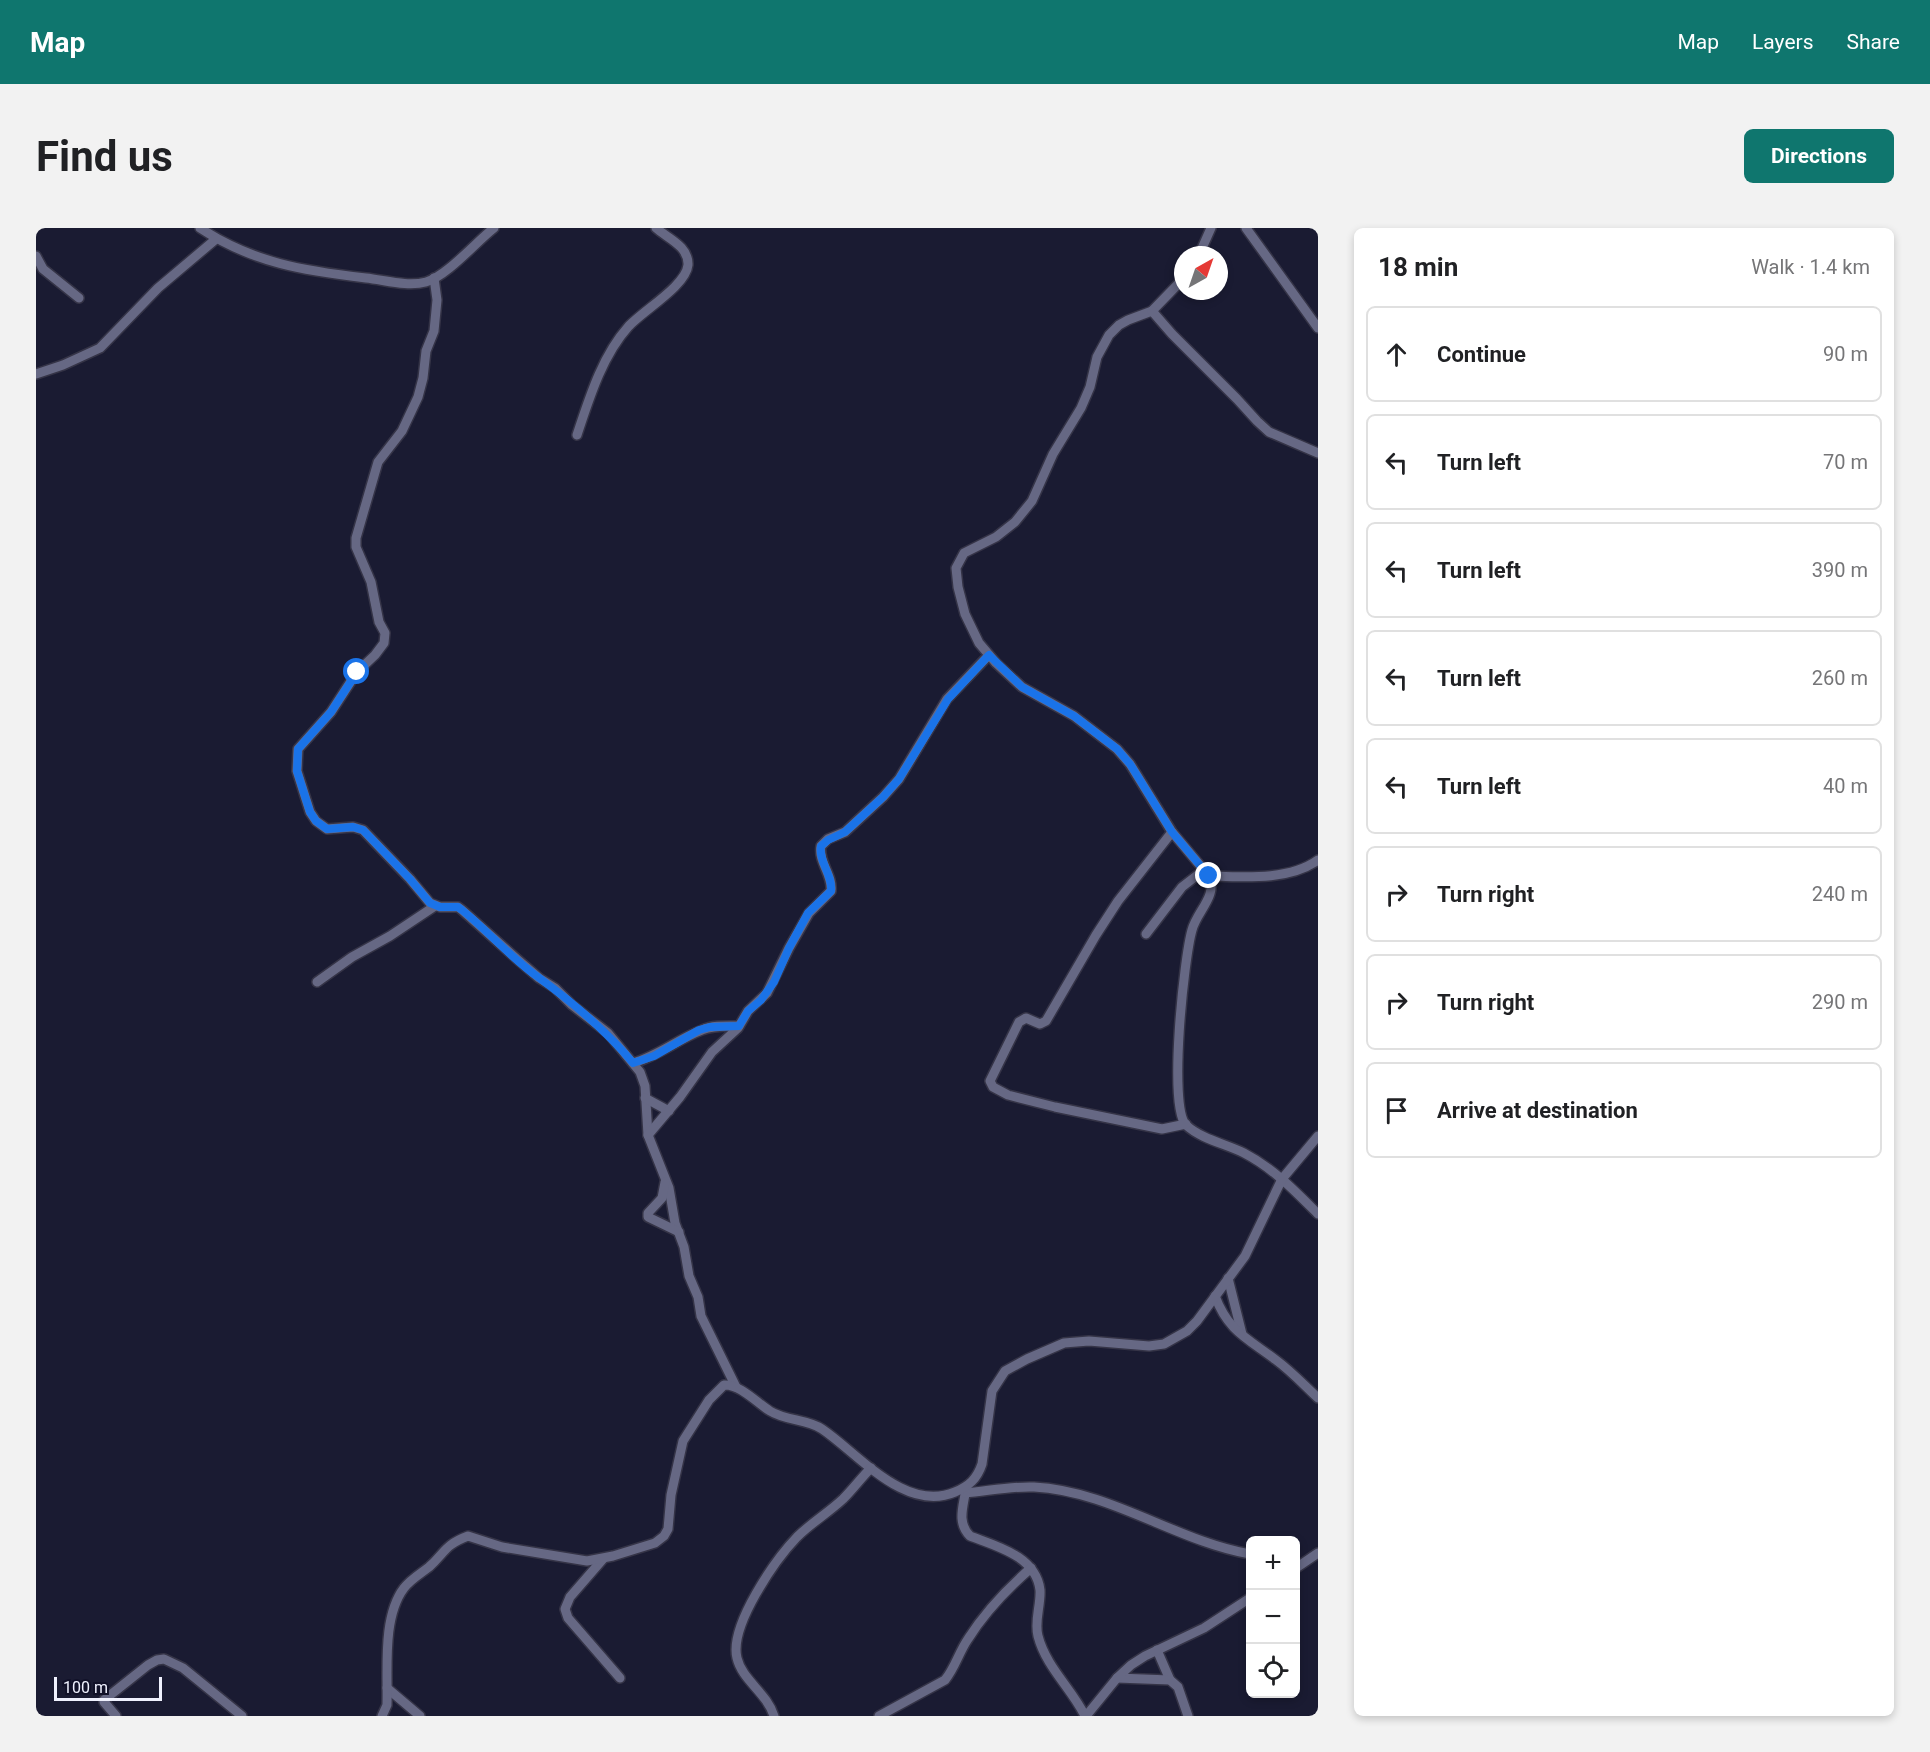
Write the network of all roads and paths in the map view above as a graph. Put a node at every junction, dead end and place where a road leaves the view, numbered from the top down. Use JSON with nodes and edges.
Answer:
{"nodes":[{"id":1,"x":200,"y":228,"type":"edge"},
{"id":2,"x":494,"y":228,"type":"edge"},
{"id":3,"x":656,"y":228,"type":"edge"},
{"id":4,"x":1211,"y":228,"type":"edge"},
{"id":5,"x":1246,"y":228,"type":"edge"},
{"id":6,"x":216,"y":239,"type":"junction"},
{"id":7,"x":1203,"y":246,"type":"edge"},
{"id":8,"x":36,"y":256,"type":"edge"},
{"id":9,"x":434,"y":278,"type":"junction"},
{"id":10,"x":1174,"y":288,"type":"edge"},
{"id":11,"x":79,"y":298,"type":"dead end"},
{"id":12,"x":1152,"y":311,"type":"junction"},
{"id":13,"x":1318,"y":328,"type":"edge"},
{"id":14,"x":36,"y":374,"type":"edge"},
{"id":15,"x":577,"y":435,"type":"dead end"},
{"id":16,"x":1318,"y":453,"type":"edge"},
{"id":17,"x":989,"y":655,"type":"junction"},
{"id":18,"x":1172,"y":832,"type":"junction"},
{"id":19,"x":1318,"y":860,"type":"edge"},
{"id":20,"x":1206,"y":873,"type":"junction"},
{"id":21,"x":435,"y":906,"type":"junction"},
{"id":22,"x":1146,"y":934,"type":"dead end"},
{"id":23,"x":317,"y":982,"type":"dead end"},
{"id":24,"x":739,"y":1026,"type":"junction"},
{"id":25,"x":633,"y":1063,"type":"junction"},
{"id":26,"x":645,"y":1098,"type":"junction"},
{"id":27,"x":669,"y":1111,"type":"junction"},
{"id":28,"x":1186,"y":1124,"type":"junction"},
{"id":29,"x":648,"y":1135,"type":"junction"},
{"id":30,"x":1318,"y":1136,"type":"edge"},
{"id":31,"x":1282,"y":1179,"type":"junction"},
{"id":32,"x":665,"y":1180,"type":"junction"},
{"id":33,"x":1318,"y":1214,"type":"edge"},
{"id":34,"x":679,"y":1232,"type":"junction"},
{"id":35,"x":1228,"y":1278,"type":"junction"},
{"id":36,"x":1215,"y":1296,"type":"junction"},
{"id":37,"x":1244,"y":1337,"type":"junction"},
{"id":38,"x":730,"y":1372,"type":"junction"},
{"id":39,"x":722,"y":1386,"type":"junction"},
{"id":40,"x":736,"y":1387,"type":"junction"},
{"id":41,"x":1318,"y":1398,"type":"edge"},
{"id":42,"x":871,"y":1468,"type":"junction"},
{"id":43,"x":966,"y":1490,"type":"junction"},
{"id":44,"x":1246,"y":1553,"type":"edge"},
{"id":45,"x":1318,"y":1553,"type":"edge"},
{"id":46,"x":603,"y":1559,"type":"junction"},
{"id":47,"x":1300,"y":1560,"type":"edge"},
{"id":48,"x":1308,"y":1560,"type":"junction"},
{"id":49,"x":1300,"y":1565,"type":"edge"},
{"id":50,"x":1031,"y":1568,"type":"junction"},
{"id":51,"x":1246,"y":1601,"type":"edge"},
{"id":52,"x":1157,"y":1650,"type":"junction"},
{"id":53,"x":620,"y":1678,"type":"dead end"},
{"id":54,"x":1117,"y":1678,"type":"junction"},
{"id":55,"x":1170,"y":1680,"type":"junction"},
{"id":56,"x":387,"y":1689,"type":"junction"},
{"id":57,"x":116,"y":1716,"type":"edge"},
{"id":58,"x":242,"y":1716,"type":"edge"},
{"id":59,"x":382,"y":1716,"type":"edge"},
{"id":60,"x":420,"y":1716,"type":"edge"},
{"id":61,"x":774,"y":1716,"type":"edge"},
{"id":62,"x":879,"y":1716,"type":"edge"},
{"id":63,"x":1086,"y":1716,"type":"edge"},
{"id":64,"x":1188,"y":1716,"type":"edge"}],
"edges":[{"from":1,"to":6,"type":"street"},
{"from":2,"to":9,"type":"street"},
{"from":3,"to":15,"type":"street"},
{"from":4,"to":7,"type":"street"},
{"from":5,"to":13,"type":"street"},
{"from":6,"to":9,"type":"street"},
{"from":6,"to":14,"type":"street"},
{"from":8,"to":11,"type":"street"},
{"from":9,"to":21,"type":"street"},
{"from":10,"to":12,"type":"street"},
{"from":12,"to":16,"type":"street"},
{"from":12,"to":17,"type":"street"},
{"from":17,"to":18,"type":"street"},
{"from":17,"to":24,"type":"street"},
{"from":18,"to":20,"type":"street"},
{"from":18,"to":28,"type":"street"},
{"from":19,"to":20,"type":"street"},
{"from":20,"to":22,"type":"street"},
{"from":20,"to":28,"type":"street"},
{"from":21,"to":23,"type":"street"},
{"from":21,"to":25,"type":"street"},
{"from":24,"to":25,"type":"street"},
{"from":24,"to":27,"type":"street"},
{"from":25,"to":26,"type":"street"},
{"from":26,"to":27,"type":"street"},
{"from":26,"to":29,"type":"street"},
{"from":27,"to":29,"type":"street"},
{"from":28,"to":31,"type":"street"},
{"from":29,"to":32,"type":"street"},
{"from":30,"to":31,"type":"street"},
{"from":31,"to":33,"type":"street"},
{"from":31,"to":35,"type":"street"},
{"from":32,"to":34,"type":"street"},
{"from":32,"to":34,"type":"street"},
{"from":34,"to":38,"type":"street"},
{"from":35,"to":36,"type":"street"},
{"from":35,"to":37,"type":"street"},
{"from":36,"to":37,"type":"street"},
{"from":36,"to":43,"type":"street"},
{"from":37,"to":41,"type":"street"},
{"from":38,"to":39,"type":"street"},
{"from":38,"to":40,"type":"street"},
{"from":39,"to":40,"type":"street"},
{"from":39,"to":46,"type":"street"},
{"from":40,"to":42,"type":"street"},
{"from":42,"to":43,"type":"street"},
{"from":42,"to":61,"type":"street"},
{"from":43,"to":44,"type":"street"},
{"from":43,"to":50,"type":"street"},
{"from":45,"to":48,"type":"street"},
{"from":46,"to":53,"type":"street"},
{"from":46,"to":56,"type":"street"},
{"from":47,"to":48,"type":"street"},
{"from":48,"to":49,"type":"street"},
{"from":50,"to":62,"type":"street"},
{"from":50,"to":63,"type":"street"},
{"from":51,"to":52,"type":"street"},
{"from":52,"to":54,"type":"street"},
{"from":52,"to":55,"type":"street"},
{"from":54,"to":55,"type":"street"},
{"from":54,"to":63,"type":"street"},
{"from":55,"to":64,"type":"street"},
{"from":56,"to":59,"type":"street"},
{"from":56,"to":60,"type":"street"},
{"from":57,"to":58,"type":"street"}]}
